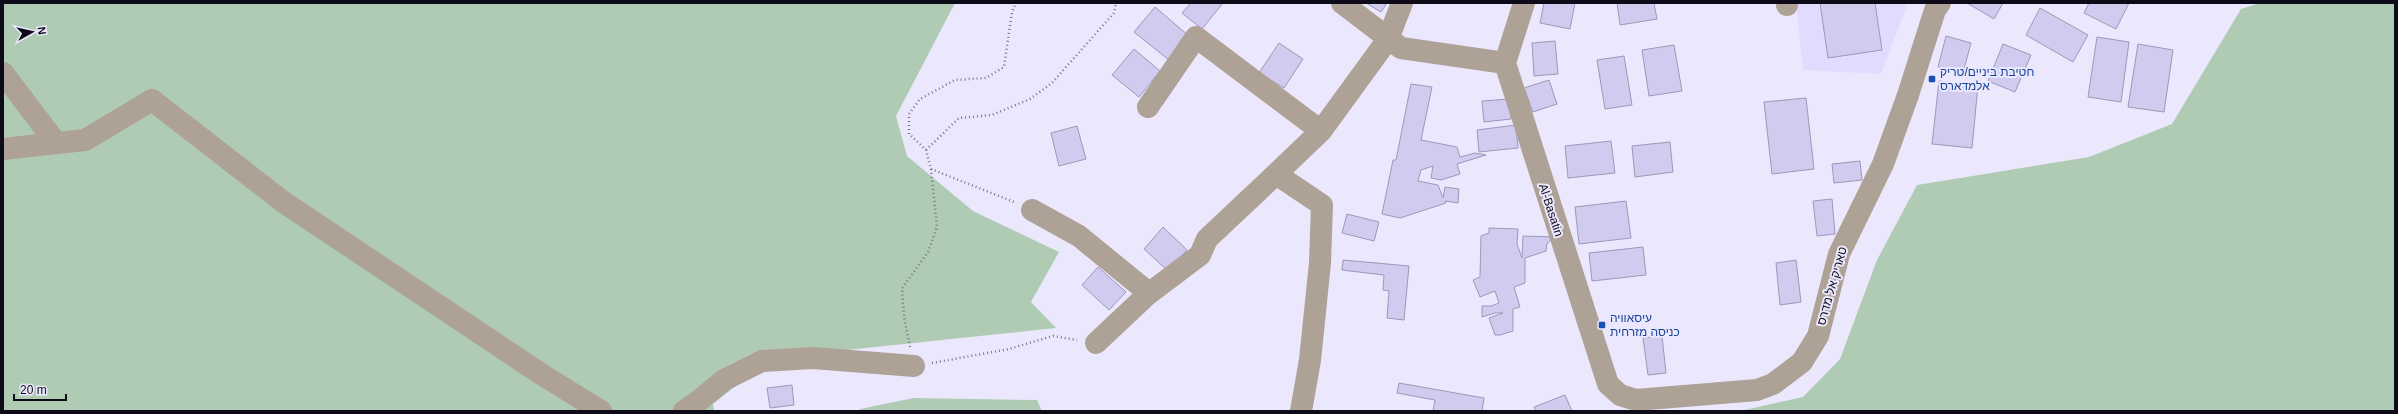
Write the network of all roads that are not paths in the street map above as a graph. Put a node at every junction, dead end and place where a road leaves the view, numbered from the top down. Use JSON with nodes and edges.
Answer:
{"nodes":[{"id":1,"x":1342,"y":3,"type":"edge"},
{"id":2,"x":1402,"y":3,"type":"edge"},
{"id":3,"x":1524,"y":3,"type":"edge"},
{"id":4,"x":1940,"y":3,"type":"edge"},
{"id":5,"x":1388,"y":39,"type":"junction"},
{"id":6,"x":1505,"y":63,"type":"junction"},
{"id":7,"x":3,"y":73,"type":"edge"},
{"id":8,"x":1148,"y":108,"type":"dead end"},
{"id":9,"x":1321,"y":130,"type":"junction"},
{"id":10,"x":56,"y":143,"type":"junction"},
{"id":11,"x":3,"y":150,"type":"edge"},
{"id":12,"x":1276,"y":174,"type":"junction"},
{"id":13,"x":1032,"y":210,"type":"road end"},
{"id":14,"x":1150,"y":293,"type":"junction"},
{"id":15,"x":1096,"y":343,"type":"road end"},
{"id":16,"x":914,"y":366,"type":"road end"},
{"id":17,"x":1638,"y":406,"type":"edge"},
{"id":18,"x":602,"y":411,"type":"edge"},
{"id":19,"x":684,"y":411,"type":"edge"},
{"id":20,"x":1301,"y":411,"type":"edge"}],
"edges":[{"from":1,"to":5,"type":"street"},
{"from":2,"to":5,"type":"street"},
{"from":3,"to":6,"type":"street"},
{"from":4,"to":17,"type":"street","name":"טאריק אל מדרס"},
{"from":5,"to":6,"type":"street"},
{"from":5,"to":9,"type":"street"},
{"from":6,"to":17,"type":"street","name":"Al-Basatin"},
{"from":7,"to":10,"type":"street"},
{"from":8,"to":9,"type":"street"},
{"from":9,"to":12,"type":"street"},
{"from":10,"to":11,"type":"street"},
{"from":10,"to":18,"type":"street"},
{"from":12,"to":14,"type":"street"},
{"from":12,"to":20,"type":"street"},
{"from":13,"to":14,"type":"street"},
{"from":14,"to":15,"type":"street"},
{"from":16,"to":19,"type":"street"}]}
